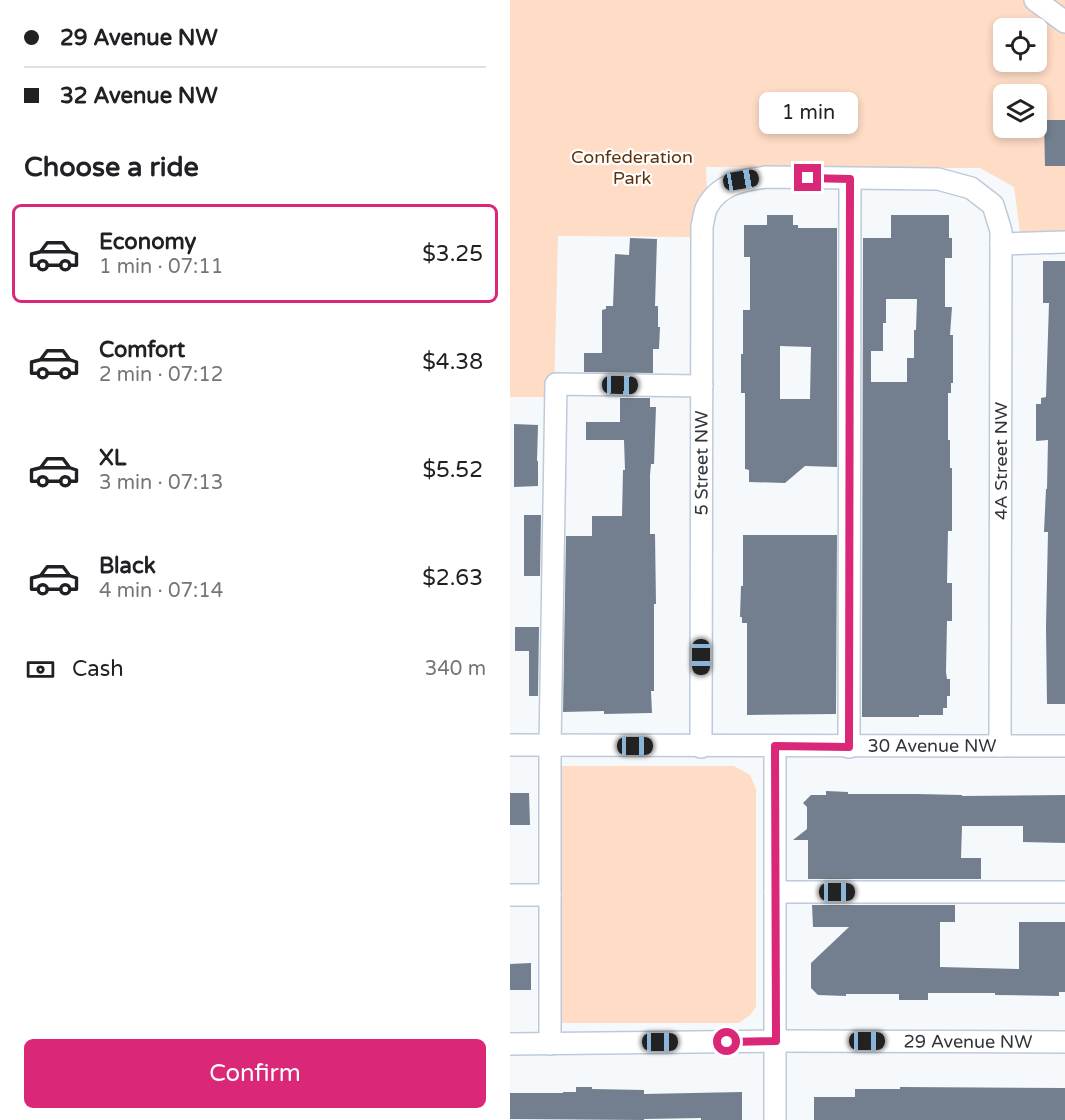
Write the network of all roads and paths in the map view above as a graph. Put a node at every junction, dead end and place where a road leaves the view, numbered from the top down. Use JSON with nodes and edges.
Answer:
{"nodes":[{"id":1,"x":1035,"y":0,"type":"edge"},
{"id":2,"x":1065,"y":22,"type":"edge"},
{"id":3,"x":850,"y":179,"type":"junction"},
{"id":4,"x":1065,"y":243,"type":"edge"},
{"id":5,"x":1001,"y":244,"type":"junction"},
{"id":6,"x":702,"y":386,"type":"junction"},
{"id":7,"x":510,"y":745,"type":"edge"},
{"id":8,"x":550,"y":746,"type":"junction"},
{"id":9,"x":775,"y":746,"type":"junction"},
{"id":10,"x":1000,"y":746,"type":"junction"},
{"id":11,"x":1065,"y":746,"type":"edge"},
{"id":12,"x":701,"y":747,"type":"junction"},
{"id":13,"x":849,"y":747,"type":"junction"},
{"id":14,"x":775,"y":892,"type":"junction"},
{"id":15,"x":1065,"y":892,"type":"edge"},
{"id":16,"x":510,"y":895,"type":"edge"},
{"id":17,"x":550,"y":895,"type":"junction"},
{"id":18,"x":776,"y":1041,"type":"junction"},
{"id":19,"x":1065,"y":1042,"type":"edge"},
{"id":20,"x":510,"y":1044,"type":"edge"},
{"id":21,"x":550,"y":1044,"type":"junction"},
{"id":22,"x":775,"y":1120,"type":"edge"}],
"edges":[{"from":1,"to":2,"type":"street"},
{"from":3,"to":5,"type":"street","name":"4A Street NW"},
{"from":3,"to":6,"type":"street","name":"5 Street NW"},
{"from":3,"to":13,"type":"street"},
{"from":4,"to":5,"type":"street"},
{"from":5,"to":10,"type":"street","name":"4A Street NW"},
{"from":6,"to":8,"type":"street"},
{"from":6,"to":12,"type":"street","name":"5 Street NW"},
{"from":7,"to":8,"type":"street","name":"30 Avenue NW"},
{"from":8,"to":12,"type":"street","name":"30 Avenue NW"},
{"from":8,"to":17,"type":"street"},
{"from":9,"to":12,"type":"street","name":"30 Avenue NW"},
{"from":9,"to":13,"type":"street","name":"30 Avenue NW"},
{"from":9,"to":14,"type":"street"},
{"from":10,"to":11,"type":"street","name":"30 Avenue NW"},
{"from":10,"to":13,"type":"street","name":"30 Avenue NW"},
{"from":14,"to":15,"type":"street"},
{"from":14,"to":18,"type":"street"},
{"from":16,"to":17,"type":"street"},
{"from":17,"to":21,"type":"street"},
{"from":18,"to":19,"type":"street","name":"29 Avenue NW"},
{"from":18,"to":21,"type":"street","name":"29 Avenue NW"},
{"from":18,"to":22,"type":"street"},
{"from":20,"to":21,"type":"street","name":"29 Avenue NW"}]}
